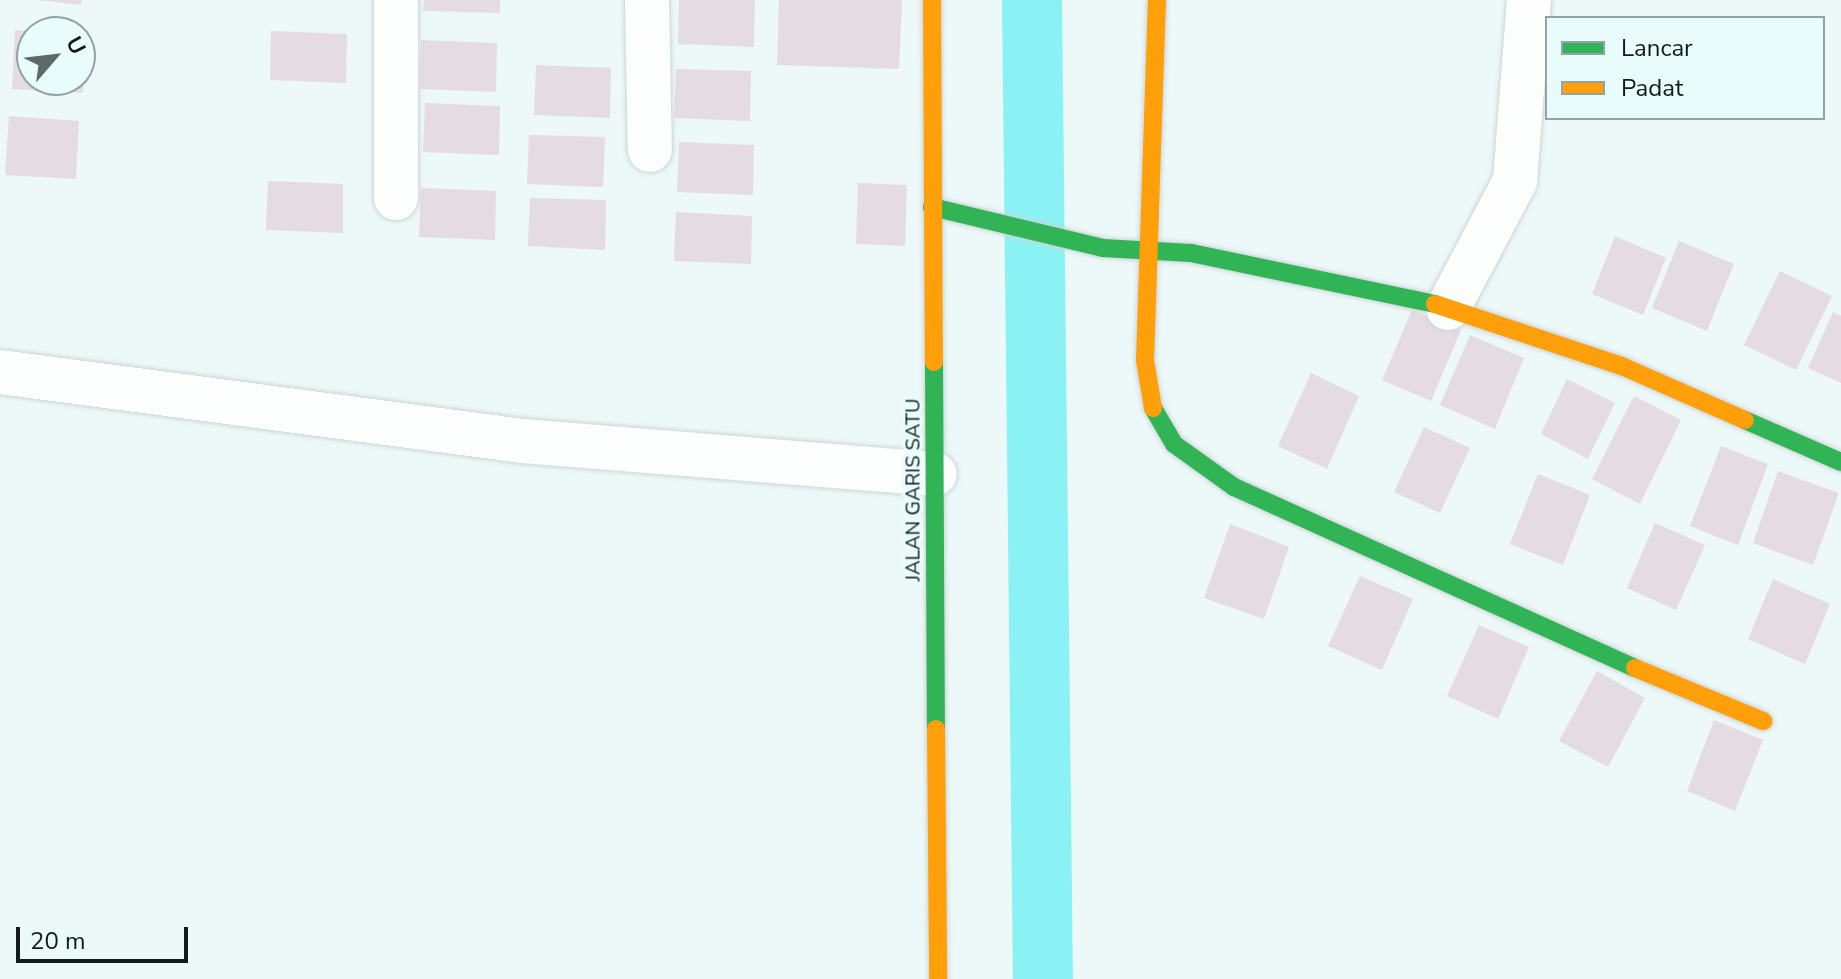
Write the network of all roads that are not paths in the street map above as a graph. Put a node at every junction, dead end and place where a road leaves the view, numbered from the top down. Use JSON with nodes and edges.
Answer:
{"nodes":[{"id":1,"x":396,"y":0,"type":"edge"},
{"id":2,"x":647,"y":0,"type":"edge"},
{"id":3,"x":932,"y":0,"type":"edge"},
{"id":4,"x":1157,"y":0,"type":"edge"},
{"id":5,"x":1529,"y":0,"type":"edge"},
{"id":6,"x":650,"y":150,"type":"dead end"},
{"id":7,"x":396,"y":198,"type":"dead end"},
{"id":8,"x":932,"y":207,"type":"junction"},
{"id":9,"x":1148,"y":252,"type":"junction"},
{"id":10,"x":1448,"y":308,"type":"junction"},
{"id":11,"x":0,"y":372,"type":"edge"},
{"id":12,"x":1841,"y":462,"type":"edge"},
{"id":13,"x":935,"y":474,"type":"junction"},
{"id":14,"x":1763,"y":721,"type":"dead end"},
{"id":15,"x":938,"y":979,"type":"edge"}],
"edges":[{"from":1,"to":7,"type":"street"},
{"from":2,"to":6,"type":"street"},
{"from":3,"to":8,"type":"street","name":"JALAN GARIS SATU"},
{"from":4,"to":9,"type":"street"},
{"from":5,"to":10,"type":"street"},
{"from":8,"to":9,"type":"street"},
{"from":8,"to":13,"type":"street","name":"JALAN GARIS SATU"},
{"from":9,"to":10,"type":"street"},
{"from":9,"to":14,"type":"street"},
{"from":10,"to":12,"type":"street"},
{"from":11,"to":13,"type":"street"},
{"from":13,"to":15,"type":"street","name":"JALAN GARIS SATU"}]}
